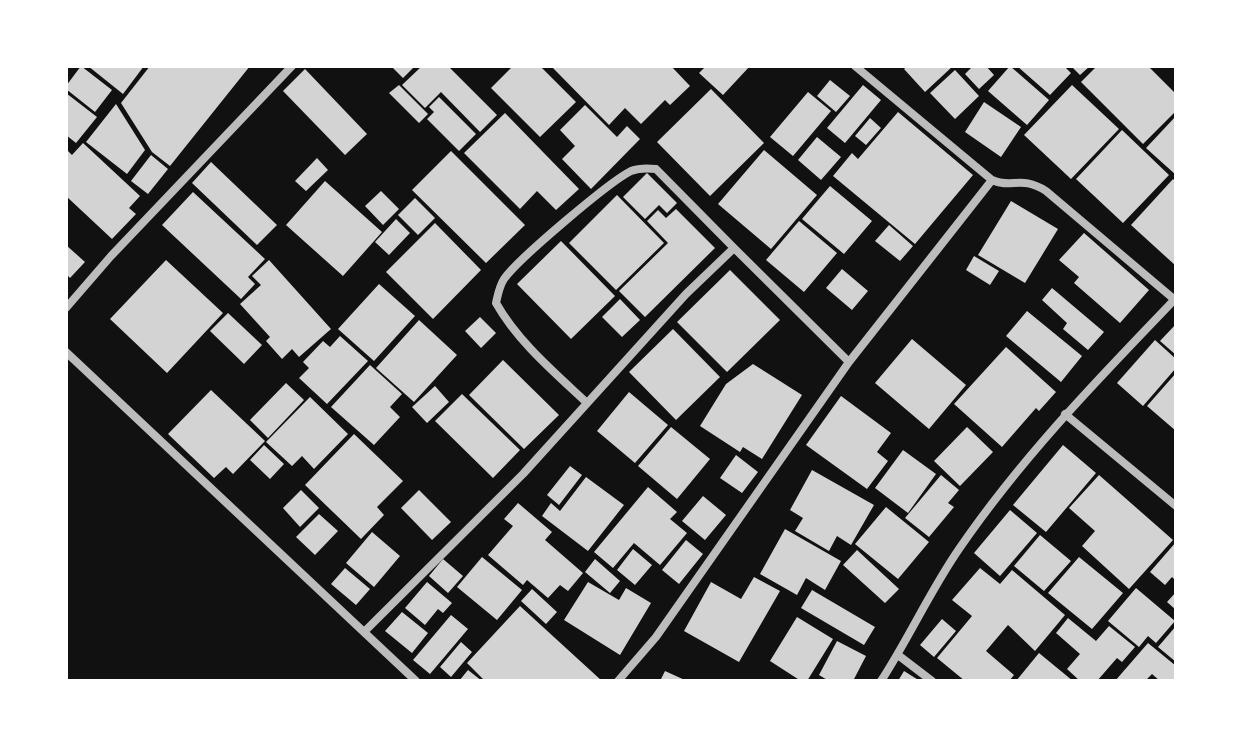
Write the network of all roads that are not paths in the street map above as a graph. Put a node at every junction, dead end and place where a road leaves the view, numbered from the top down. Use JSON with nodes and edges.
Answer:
{"nodes":[{"id":1,"x":292,"y":66,"type":"edge"},
{"id":2,"x":855,"y":66,"type":"edge"},
{"id":3,"x":992,"y":180,"type":"junction"},
{"id":4,"x":734,"y":248,"type":"junction"},
{"id":5,"x":1175,"y":299,"type":"edge"},
{"id":6,"x":66,"y":308,"type":"edge"},
{"id":7,"x":66,"y":352,"type":"edge"},
{"id":8,"x":849,"y":362,"type":"junction"},
{"id":9,"x":587,"y":403,"type":"junction"},
{"id":10,"x":1065,"y":414,"type":"junction"},
{"id":11,"x":1176,"y":506,"type":"edge"},
{"id":12,"x":364,"y":632,"type":"junction"},
{"id":13,"x":898,"y":655,"type":"junction"},
{"id":14,"x":416,"y":681,"type":"edge"},
{"id":15,"x":618,"y":681,"type":"edge"},
{"id":16,"x":881,"y":681,"type":"edge"},
{"id":17,"x":932,"y":681,"type":"edge"}],
"edges":[{"from":1,"to":6,"type":"street"},
{"from":2,"to":3,"type":"street"},
{"from":3,"to":5,"type":"street"},
{"from":3,"to":8,"type":"street"},
{"from":4,"to":8,"type":"street"},
{"from":4,"to":9,"type":"street"},
{"from":4,"to":9,"type":"street"},
{"from":5,"to":10,"type":"street"},
{"from":7,"to":12,"type":"street"},
{"from":8,"to":15,"type":"street"},
{"from":9,"to":12,"type":"street"},
{"from":10,"to":11,"type":"street"},
{"from":10,"to":13,"type":"street"},
{"from":12,"to":14,"type":"street"},
{"from":13,"to":16,"type":"street"},
{"from":13,"to":17,"type":"street"}]}
